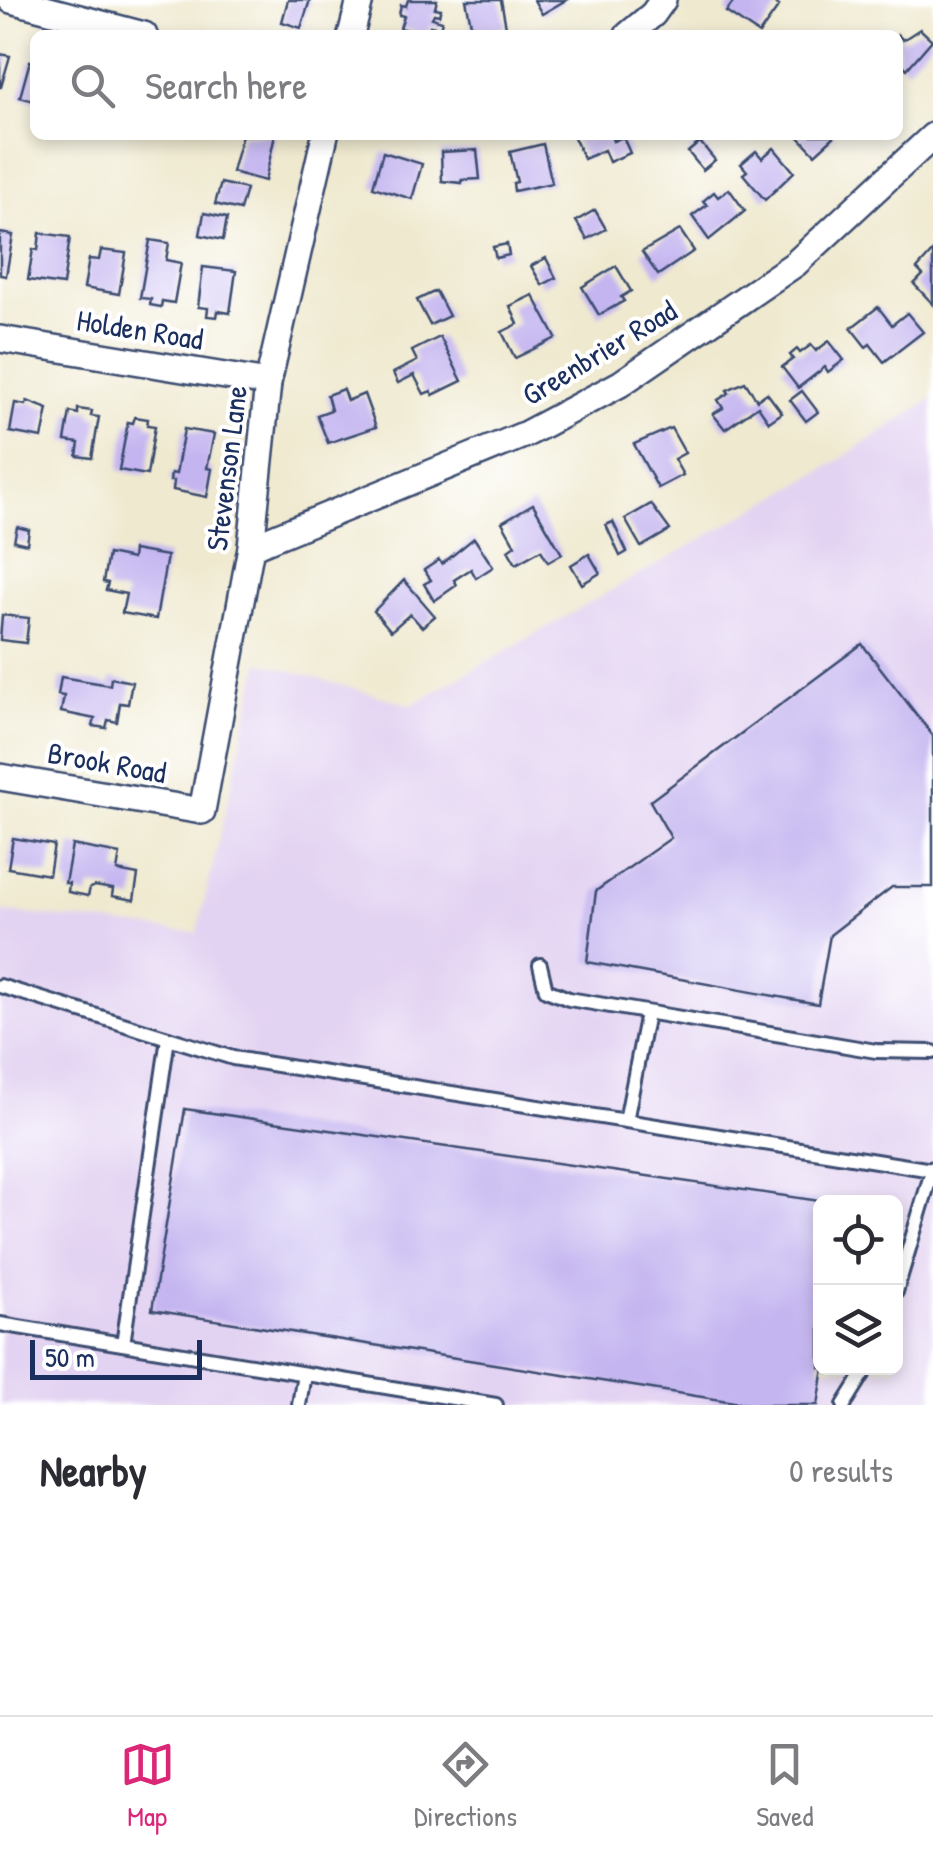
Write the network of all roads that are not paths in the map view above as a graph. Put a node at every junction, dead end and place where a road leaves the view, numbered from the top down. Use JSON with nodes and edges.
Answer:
{"nodes":[{"id":1,"x":11,"y":0,"type":"edge"},
{"id":2,"x":360,"y":0,"type":"edge"},
{"id":3,"x":664,"y":0,"type":"edge"},
{"id":4,"x":125,"y":30,"type":"edge"},
{"id":5,"x":351,"y":30,"type":"edge"},
{"id":6,"x":634,"y":30,"type":"edge"},
{"id":7,"x":933,"y":136,"type":"edge"},
{"id":8,"x":324,"y":140,"type":"edge"},
{"id":9,"x":0,"y":340,"type":"edge"},
{"id":10,"x":268,"y":383,"type":"junction"},
{"id":11,"x":250,"y":547,"type":"junction"},
{"id":12,"x":0,"y":777,"type":"edge"},
{"id":13,"x":202,"y":812,"type":"joint"},
{"id":14,"x":540,"y":965,"type":"dead end"},
{"id":15,"x":0,"y":986,"type":"edge"},
{"id":16,"x":647,"y":1013,"type":"junction"},
{"id":17,"x":168,"y":1038,"type":"junction"},
{"id":18,"x":933,"y":1052,"type":"edge"},
{"id":19,"x":626,"y":1121,"type":"junction"},
{"id":20,"x":933,"y":1169,"type":"edge"},
{"id":21,"x":898,"y":1285,"type":"edge"},
{"id":22,"x":0,"y":1324,"type":"edge"},
{"id":23,"x":123,"y":1344,"type":"junction"},
{"id":24,"x":304,"y":1374,"type":"junction"},
{"id":25,"x":863,"y":1375,"type":"edge"},
{"id":26,"x":298,"y":1405,"type":"edge"},
{"id":27,"x":496,"y":1405,"type":"edge"},
{"id":28,"x":844,"y":1405,"type":"edge"}],
"edges":[{"from":1,"to":4,"type":"street"},
{"from":2,"to":5,"type":"street"},
{"from":3,"to":6,"type":"street"},
{"from":7,"to":11,"type":"street","name":"Greenbrier Road"},
{"from":8,"to":10,"type":"street","name":"Stevenson Lane"},
{"from":9,"to":10,"type":"street","name":"Holden Road"},
{"from":10,"to":11,"type":"street","name":"Stevenson Lane"},
{"from":11,"to":13,"type":"street","name":"Stevenson Lane"},
{"from":12,"to":13,"type":"street","name":"Brook Road"},
{"from":14,"to":16,"type":"lane"},
{"from":15,"to":17,"type":"lane"},
{"from":16,"to":18,"type":"lane"},
{"from":16,"to":19,"type":"lane"},
{"from":17,"to":19,"type":"lane"},
{"from":17,"to":23,"type":"lane"},
{"from":19,"to":20,"type":"lane"},
{"from":20,"to":21,"type":"lane"},
{"from":22,"to":23,"type":"lane"},
{"from":23,"to":24,"type":"lane"},
{"from":24,"to":26,"type":"lane"},
{"from":24,"to":27,"type":"lane"},
{"from":25,"to":28,"type":"lane"}]}
